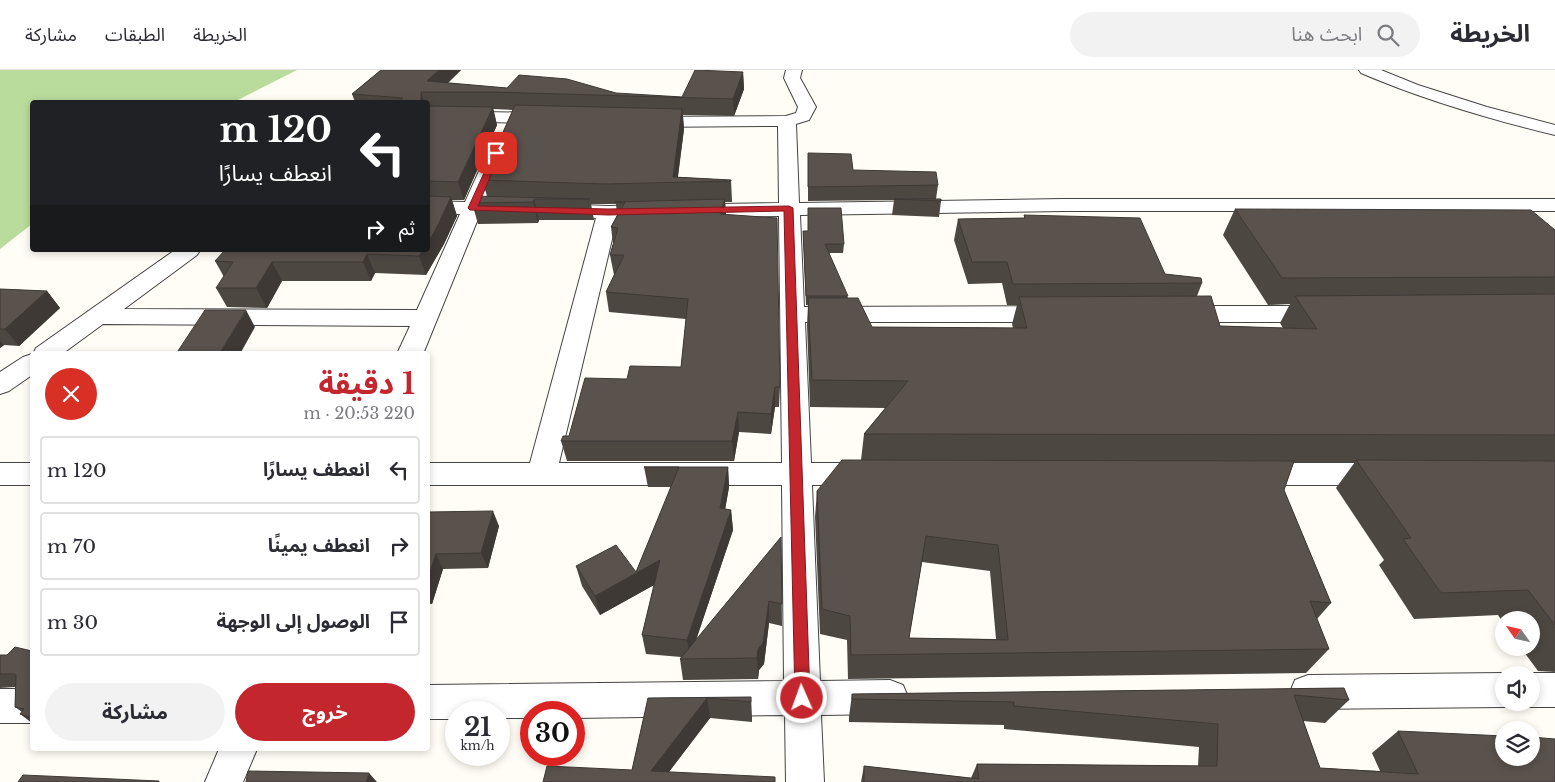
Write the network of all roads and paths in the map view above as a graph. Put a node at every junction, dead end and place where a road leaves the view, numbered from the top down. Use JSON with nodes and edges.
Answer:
{"nodes":[{"id":1,"x":1367,"y":70,"type":"edge"},
{"id":2,"x":791,"y":73,"type":"edge"},
{"id":3,"x":430,"y":116,"type":"edge"},
{"id":4,"x":512,"y":116,"type":"junction"},
{"id":5,"x":559,"y":118,"type":"edge"},
{"id":6,"x":787,"y":121,"type":"junction"},
{"id":7,"x":633,"y":122,"type":"edge"},
{"id":8,"x":1555,"y":130,"type":"edge"},
{"id":9,"x":1555,"y":205,"type":"edge"},
{"id":10,"x":430,"y":207,"type":"edge"},
{"id":11,"x":473,"y":208,"type":"junction"},
{"id":12,"x":789,"y":208,"type":"junction"},
{"id":13,"x":608,"y":212,"type":"junction"},
{"id":14,"x":186,"y":252,"type":"edge"},
{"id":15,"x":1069,"y":314,"type":"edge"},
{"id":16,"x":1158,"y":314,"type":"edge"},
{"id":17,"x":1347,"y":314,"type":"edge"},
{"id":18,"x":792,"y":315,"type":"junction"},
{"id":19,"x":99,"y":316,"type":"junction"},
{"id":20,"x":425,"y":318,"type":"junction"},
{"id":21,"x":49,"y":351,"type":"edge"},
{"id":22,"x":411,"y":351,"type":"edge"},
{"id":23,"x":30,"y":364,"type":"edge"},
{"id":24,"x":0,"y":386,"type":"edge"},
{"id":25,"x":0,"y":474,"type":"edge"},
{"id":26,"x":30,"y":474,"type":"edge"},
{"id":27,"x":430,"y":474,"type":"edge"},
{"id":28,"x":542,"y":474,"type":"junction"},
{"id":29,"x":796,"y":474,"type":"junction"},
{"id":30,"x":896,"y":474,"type":"edge"},
{"id":31,"x":1226,"y":474,"type":"edge"},
{"id":32,"x":1405,"y":474,"type":"edge"},
{"id":33,"x":1495,"y":690,"type":"edge"},
{"id":34,"x":1540,"y":690,"type":"edge"},
{"id":35,"x":1555,"y":690,"type":"edge"},
{"id":36,"x":1276,"y":693,"type":"edge"},
{"id":37,"x":921,"y":696,"type":"edge"},
{"id":38,"x":802,"y":698,"type":"junction"},
{"id":39,"x":430,"y":702,"type":"edge"},
{"id":40,"x":0,"y":706,"type":"edge"},
{"id":41,"x":30,"y":706,"type":"edge"},
{"id":42,"x":237,"y":751,"type":"edge"},
{"id":43,"x":224,"y":782,"type":"edge"},
{"id":44,"x":805,"y":782,"type":"edge"}],
"edges":[{"from":1,"to":8,"type":"street"},
{"from":2,"to":6,"type":"street"},
{"from":3,"to":4,"type":"street"},
{"from":4,"to":5,"type":"street"},
{"from":4,"to":11,"type":"street"},
{"from":6,"to":7,"type":"street"},
{"from":6,"to":12,"type":"street"},
{"from":9,"to":12,"type":"street"},
{"from":10,"to":11,"type":"street"},
{"from":11,"to":13,"type":"street"},
{"from":11,"to":20,"type":"street"},
{"from":12,"to":13,"type":"street"},
{"from":12,"to":18,"type":"street"},
{"from":13,"to":28,"type":"street"},
{"from":14,"to":19,"type":"street"},
{"from":15,"to":18,"type":"street"},
{"from":16,"to":17,"type":"street"},
{"from":18,"to":29,"type":"street"},
{"from":19,"to":20,"type":"street"},
{"from":19,"to":21,"type":"street"},
{"from":20,"to":22,"type":"street"},
{"from":23,"to":24,"type":"street"},
{"from":25,"to":26,"type":"street"},
{"from":27,"to":28,"type":"street"},
{"from":28,"to":29,"type":"street"},
{"from":29,"to":30,"type":"street"},
{"from":29,"to":38,"type":"street"},
{"from":31,"to":32,"type":"street"},
{"from":33,"to":36,"type":"street"},
{"from":34,"to":35,"type":"street"},
{"from":37,"to":38,"type":"street"},
{"from":38,"to":39,"type":"street"},
{"from":38,"to":44,"type":"street"},
{"from":40,"to":41,"type":"street"},
{"from":42,"to":43,"type":"street"}]}
